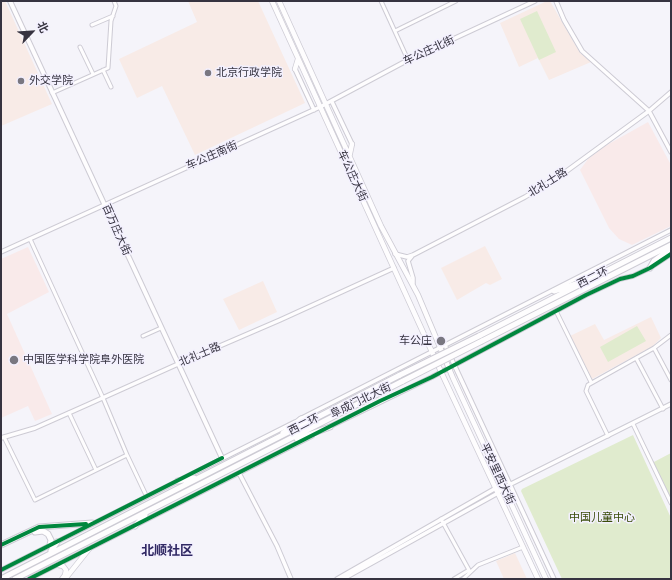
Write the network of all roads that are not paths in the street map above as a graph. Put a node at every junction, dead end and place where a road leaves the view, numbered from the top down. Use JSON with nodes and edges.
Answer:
{"nodes":[{"id":1,"x":10,"y":1,"type":"edge"},
{"id":2,"x":114,"y":1,"type":"edge"},
{"id":3,"x":272,"y":1,"type":"edge"},
{"id":4,"x":279,"y":1,"type":"edge"},
{"id":5,"x":381,"y":1,"type":"edge"},
{"id":6,"x":456,"y":1,"type":"edge"},
{"id":7,"x":536,"y":1,"type":"edge"},
{"id":8,"x":556,"y":1,"type":"edge"},
{"id":9,"x":113,"y":16,"type":"junction"},
{"id":10,"x":92,"y":25,"type":"dead end"},
{"id":11,"x":395,"y":31,"type":"junction"},
{"id":12,"x":80,"y":47,"type":"dead end"},
{"id":13,"x":298,"y":59,"type":"junction"},
{"id":14,"x":408,"y":60,"type":"junction"},
{"id":15,"x":295,"y":69,"type":"joint"},
{"id":16,"x":103,"y":70,"type":"junction"},
{"id":17,"x":93,"y":74,"type":"junction"},
{"id":18,"x":111,"y":87,"type":"dead end"},
{"id":19,"x":671,"y":92,"type":"edge"},
{"id":20,"x":52,"y":93,"type":"junction"},
{"id":21,"x":332,"y":102,"type":"junction"},
{"id":22,"x":323,"y":106,"type":"junction"},
{"id":23,"x":314,"y":110,"type":"junction"},
{"id":24,"x":648,"y":111,"type":"junction"},
{"id":25,"x":669,"y":143,"type":"edge"},
{"id":26,"x":352,"y":144,"type":"joint"},
{"id":27,"x":671,"y":152,"type":"edge"},
{"id":28,"x":349,"y":158,"type":"junction"},
{"id":29,"x":104,"y":205,"type":"junction"},
{"id":30,"x":671,"y":230,"type":"edge"},
{"id":31,"x":671,"y":238,"type":"edge"},
{"id":32,"x":30,"y":239,"type":"junction"},
{"id":33,"x":671,"y":247,"type":"edge"},
{"id":34,"x":1,"y":252,"type":"edge"},
{"id":35,"x":395,"y":254,"type":"junction"},
{"id":36,"x":671,"y":254,"type":"edge"},
{"id":37,"x":412,"y":255,"type":"junction"},
{"id":38,"x":394,"y":268,"type":"junction"},
{"id":39,"x":650,"y":268,"type":"junction"},
{"id":40,"x":592,"y":278,"type":"junction"},
{"id":41,"x":413,"y":283,"type":"junction"},
{"id":42,"x":554,"y":291,"type":"junction"},
{"id":43,"x":556,"y":311,"type":"junction"},
{"id":44,"x":162,"y":328,"type":"junction"},
{"id":45,"x":671,"y":335,"type":"edge"},
{"id":46,"x":143,"y":336,"type":"dead end"},
{"id":47,"x":480,"y":339,"type":"junction"},
{"id":48,"x":443,"y":346,"type":"junction"},
{"id":49,"x":654,"y":348,"type":"junction"},
{"id":50,"x":432,"y":352,"type":"junction"},
{"id":51,"x":636,"y":358,"type":"junction"},
{"id":52,"x":178,"y":364,"type":"junction"},
{"id":53,"x":454,"y":365,"type":"junction"},
{"id":54,"x":449,"y":368,"type":"junction"},
{"id":55,"x":441,"y":372,"type":"junction"},
{"id":56,"x":671,"y":380,"type":"edge"},
{"id":57,"x":591,"y":382,"type":"junction"},
{"id":58,"x":103,"y":398,"type":"junction"},
{"id":59,"x":671,"y":404,"type":"edge"},
{"id":60,"x":663,"y":409,"type":"junction"},
{"id":61,"x":69,"y":413,"type":"junction"},
{"id":62,"x":301,"y":419,"type":"junction"},
{"id":63,"x":633,"y":424,"type":"junction"},
{"id":64,"x":330,"y":427,"type":"junction"},
{"id":65,"x":2,"y":437,"type":"edge"},
{"id":66,"x":608,"y":437,"type":"junction"},
{"id":67,"x":272,"y":441,"type":"junction"},
{"id":68,"x":275,"y":447,"type":"junction"},
{"id":69,"x":127,"y":455,"type":"junction"},
{"id":70,"x":222,"y":458,"type":"junction"},
{"id":71,"x":96,"y":470,"type":"junction"},
{"id":72,"x":239,"y":473,"type":"junction"},
{"id":73,"x":199,"y":478,"type":"junction"},
{"id":74,"x":178,"y":481,"type":"junction"},
{"id":75,"x":510,"y":484,"type":"junction"},
{"id":76,"x":503,"y":488,"type":"junction"},
{"id":77,"x":497,"y":491,"type":"junction"},
{"id":78,"x":145,"y":493,"type":"dead end"},
{"id":79,"x":671,"y":503,"type":"edge"},
{"id":80,"x":146,"y":513,"type":"junction"},
{"id":81,"x":442,"y":521,"type":"junction"},
{"id":82,"x":92,"y":523,"type":"junction"},
{"id":83,"x":134,"y":526,"type":"junction"},
{"id":84,"x":57,"y":542,"type":"junction"},
{"id":85,"x":50,"y":545,"type":"junction"},
{"id":86,"x":1,"y":547,"type":"edge"},
{"id":87,"x":523,"y":547,"type":"junction"},
{"id":88,"x":89,"y":549,"type":"junction"},
{"id":89,"x":50,"y":552,"type":"junction"},
{"id":90,"x":58,"y":565,"type":"junction"},
{"id":91,"x":1,"y":570,"type":"edge"},
{"id":92,"x":1,"y":578,"type":"edge"},
{"id":93,"x":15,"y":579,"type":"edge"},
{"id":94,"x":29,"y":579,"type":"edge"},
{"id":95,"x":62,"y":579,"type":"edge"},
{"id":96,"x":65,"y":579,"type":"edge"},
{"id":97,"x":291,"y":579,"type":"edge"},
{"id":98,"x":337,"y":579,"type":"edge"},
{"id":99,"x":342,"y":579,"type":"edge"},
{"id":100,"x":454,"y":579,"type":"edge"},
{"id":101,"x":463,"y":579,"type":"edge"},
{"id":102,"x":538,"y":579,"type":"edge"},
{"id":103,"x":546,"y":579,"type":"edge"},
{"id":104,"x":554,"y":579,"type":"edge"}],
"edges":[{"from":1,"to":20,"type":"main road","name":"百万庄大街"},
{"from":2,"to":9,"type":"street"},
{"from":3,"to":13,"type":"main road","name":"车公庄大街"},
{"from":4,"to":22,"type":"main road","name":"车公庄大街"},
{"from":5,"to":11,"type":"street"},
{"from":6,"to":11,"type":"street"},
{"from":7,"to":14,"type":"street","name":"车公庄北街"},
{"from":8,"to":24,"type":"street"},
{"from":9,"to":10,"type":"street"},
{"from":9,"to":16,"type":"street"},
{"from":11,"to":14,"type":"street"},
{"from":12,"to":17,"type":"street"},
{"from":13,"to":15,"type":"main road"},
{"from":13,"to":22,"type":"main road","name":"车公庄大街"},
{"from":14,"to":21,"type":"street","name":"车公庄北街"},
{"from":15,"to":23,"type":"street"},
{"from":16,"to":17,"type":"street"},
{"from":16,"to":18,"type":"street"},
{"from":17,"to":20,"type":"street"},
{"from":19,"to":24,"type":"street","name":"北礼士路"},
{"from":20,"to":29,"type":"main road","name":"百万庄大街"},
{"from":21,"to":22,"type":"street","name":"车公庄北街"},
{"from":21,"to":26,"type":"street"},
{"from":22,"to":23,"type":"street","name":"车公庄南街"},
{"from":22,"to":28,"type":"main road","name":"车公庄大街"},
{"from":22,"to":38,"type":"main road","name":"车公庄大街"},
{"from":23,"to":29,"type":"street","name":"车公庄南街"},
{"from":24,"to":25,"type":"street"},
{"from":24,"to":37,"type":"street","name":"北礼士路"},
{"from":25,"to":27,"type":"street"},
{"from":26,"to":28,"type":"main road"},
{"from":28,"to":35,"type":"main road","name":"车公庄大街"},
{"from":29,"to":32,"type":"street","name":"车公庄南街"},
{"from":29,"to":44,"type":"main road","name":"百万庄大街"},
{"from":30,"to":42,"type":"street","name":"阜成门北大街"},
{"from":31,"to":40,"type":"highway","name":"西二环"},
{"from":32,"to":34,"type":"street","name":"车公庄南街"},
{"from":32,"to":58,"type":"street"},
{"from":33,"to":39,"type":"highway"},
{"from":33,"to":47,"type":"highway","name":"西二环"},
{"from":35,"to":37,"type":"street"},
{"from":35,"to":41,"type":"main road","name":"车公庄大街"},
{"from":36,"to":39,"type":"street","name":"阜成门北大街"},
{"from":37,"to":41,"type":"street"},
{"from":38,"to":50,"type":"main road","name":"车公庄大街"},
{"from":38,"to":52,"type":"street","name":"北礼士路"},
{"from":39,"to":43,"type":"street","name":"阜成门北大街"},
{"from":40,"to":42,"type":"highway"},
{"from":40,"to":47,"type":"highway","name":"西二环"},
{"from":41,"to":48,"type":"main road","name":"车公庄大街"},
{"from":42,"to":48,"type":"street","name":"阜成门北大街"},
{"from":43,"to":53,"type":"street","name":"阜成门北大街"},
{"from":43,"to":57,"type":"street"},
{"from":44,"to":46,"type":"street"},
{"from":44,"to":52,"type":"main road","name":"百万庄大街"},
{"from":45,"to":49,"type":"street"},
{"from":47,"to":67,"type":"highway","name":"西二环","bridge":true},
{"from":47,"to":68,"type":"highway","name":"西二环","bridge":true},
{"from":48,"to":50,"type":"street","name":"阜成门北大街"},
{"from":48,"to":53,"type":"street"},
{"from":48,"to":54,"type":"main road","name":"平安里西大街"},
{"from":49,"to":51,"type":"street"},
{"from":49,"to":56,"type":"street"},
{"from":50,"to":55,"type":"main road","name":"平安里西大街"},
{"from":50,"to":62,"type":"street","name":"阜成门北大街"},
{"from":51,"to":57,"type":"street"},
{"from":51,"to":60,"type":"street"},
{"from":52,"to":58,"type":"street","name":"北礼士路"},
{"from":52,"to":70,"type":"main road","name":"百万庄大街"},
{"from":53,"to":54,"type":"street","name":"阜成门北大街"},
{"from":53,"to":75,"type":"street"},
{"from":54,"to":55,"type":"street","name":"阜成门北大街"},
{"from":54,"to":76,"type":"main road","name":"平安里西大街"},
{"from":55,"to":64,"type":"street","name":"阜成门北大街"},
{"from":55,"to":77,"type":"main road","name":"平安里西大街"},
{"from":57,"to":66,"type":"street"},
{"from":58,"to":61,"type":"street","name":"北礼士路"},
{"from":58,"to":69,"type":"street"},
{"from":59,"to":60,"type":"street"},
{"from":60,"to":63,"type":"street"},
{"from":61,"to":65,"type":"street","name":"北礼士路"},
{"from":61,"to":71,"type":"street"},
{"from":62,"to":67,"type":"highway"},
{"from":62,"to":70,"type":"street","name":"阜成门北大街"},
{"from":63,"to":66,"type":"street"},
{"from":63,"to":79,"type":"street"},
{"from":64,"to":68,"type":"highway"},
{"from":64,"to":72,"type":"street","name":"阜成门北大街"},
{"from":65,"to":71,"type":"street"},
{"from":66,"to":75,"type":"street"},
{"from":67,"to":73,"type":"highway","name":"西二环"},
{"from":68,"to":80,"type":"highway","name":"西二环"},
{"from":69,"to":71,"type":"street"},
{"from":69,"to":78,"type":"street"},
{"from":70,"to":74,"type":"street","name":"阜成门北大街"},
{"from":72,"to":83,"type":"street","name":"阜成门北大街"},
{"from":72,"to":97,"type":"street"},
{"from":73,"to":74,"type":"highway"},
{"from":73,"to":89,"type":"highway","name":"西二环"},
{"from":74,"to":82,"type":"street","name":"阜成门北大街"},
{"from":75,"to":76,"type":"street"},
{"from":75,"to":104,"type":"street"},
{"from":76,"to":77,"type":"street"},
{"from":76,"to":103,"type":"main road","name":"平安里西大街"},
{"from":77,"to":81,"type":"street"},
{"from":77,"to":87,"type":"main road","name":"平安里西大街"},
{"from":80,"to":83,"type":"highway"},
{"from":80,"to":93,"type":"highway","name":"西二环"},
{"from":81,"to":98,"type":"street"},
{"from":81,"to":99,"type":"street"},
{"from":81,"to":100,"type":"street"},
{"from":82,"to":84,"type":"street","name":"阜成门北大街"},
{"from":82,"to":86,"type":"highway"},
{"from":83,"to":88,"type":"street","name":"阜成门北大街"},
{"from":84,"to":85,"type":"street","name":"阜成门北大街"},
{"from":84,"to":89,"type":"highway"},
{"from":85,"to":86,"type":"highway"},
{"from":85,"to":91,"type":"street","name":"阜成门北大街"},
{"from":87,"to":101,"type":"street"},
{"from":87,"to":102,"type":"main road","name":"平安里西大街"},
{"from":88,"to":90,"type":"street","name":"阜成门北大街"},
{"from":88,"to":96,"type":"main road"},
{"from":89,"to":92,"type":"highway","name":"西二环"},
{"from":90,"to":94,"type":"street","name":"阜成门北大街"},
{"from":90,"to":95,"type":"main road"}]}
